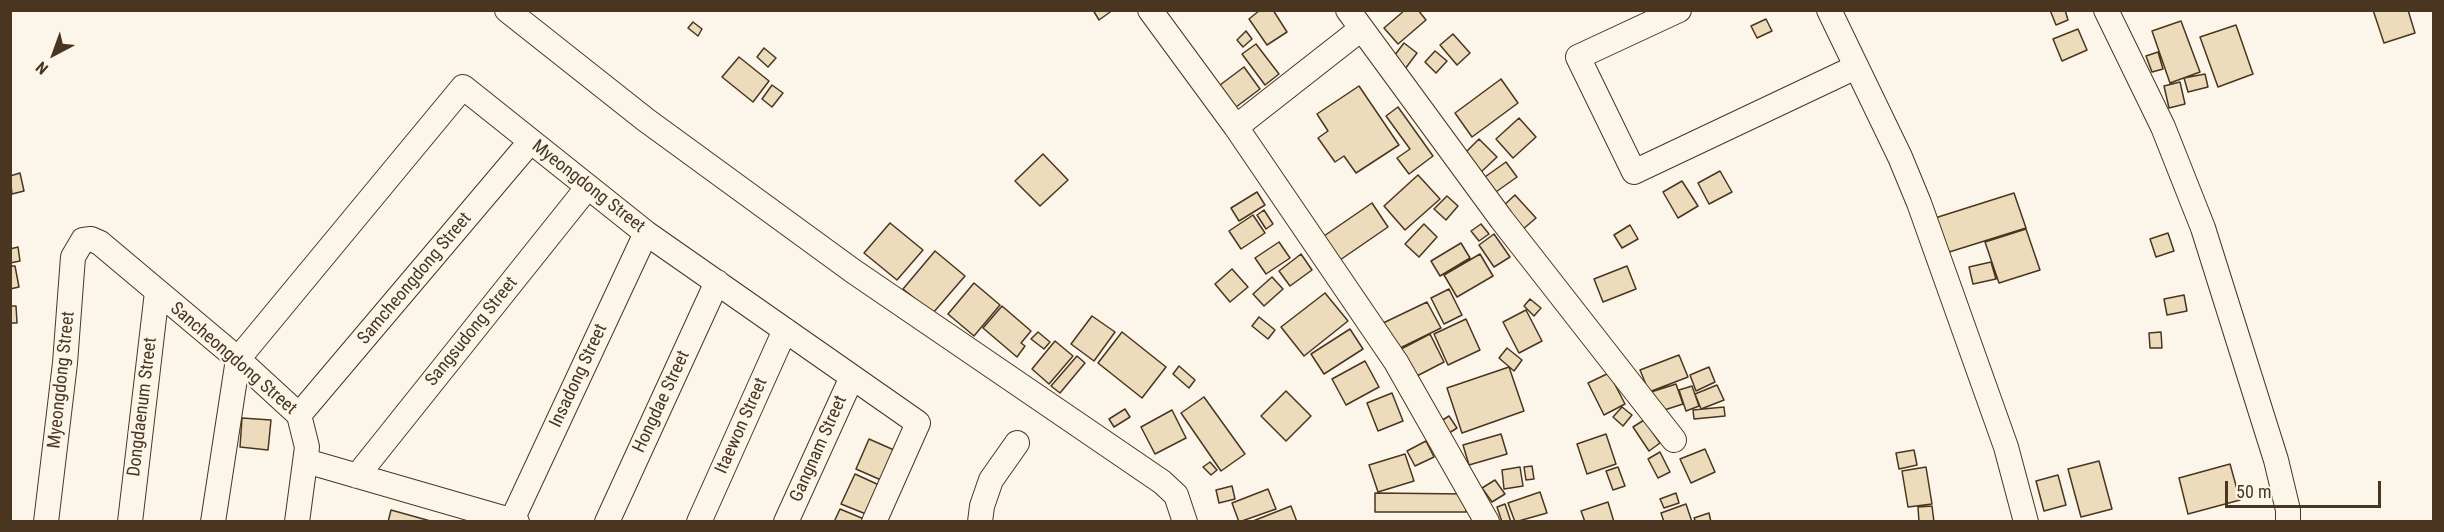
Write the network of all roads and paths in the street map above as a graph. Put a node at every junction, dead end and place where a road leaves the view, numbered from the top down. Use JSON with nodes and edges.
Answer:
{"nodes":[{"id":1,"x":507,"y":10,"type":"edge"},
{"id":2,"x":1150,"y":10,"type":"edge"},
{"id":3,"x":1679,"y":10,"type":"edge"},
{"id":4,"x":1829,"y":10,"type":"edge"},
{"id":5,"x":2106,"y":10,"type":"edge"},
{"id":6,"x":1354,"y":20,"type":"edge"},
{"id":7,"x":1856,"y":67,"type":"junction"},
{"id":8,"x":1236,"y":127,"type":"junction"},
{"id":9,"x":530,"y":142,"type":"junction"},
{"id":10,"x":587,"y":188,"type":"junction"},
{"id":11,"x":646,"y":233,"type":"junction"},
{"id":12,"x":83,"y":240,"type":"joint"},
{"id":13,"x":717,"y":282,"type":"junction"},
{"id":14,"x":157,"y":292,"type":"junction"},
{"id":15,"x":785,"y":330,"type":"junction"},
{"id":16,"x":237,"y":359,"type":"junction"},
{"id":17,"x":852,"y":376,"type":"junction"},
{"id":18,"x":299,"y":416,"type":"junction"},
{"id":19,"x":1674,"y":440,"type":"dead end"},
{"id":20,"x":1017,"y":443,"type":"dead end"},
{"id":21,"x":306,"y":461,"type":"junction"},
{"id":22,"x":357,"y":476,"type":"junction"},
{"id":23,"x":514,"y":521,"type":"edge"},
{"id":24,"x":46,"y":522,"type":"edge"},
{"id":25,"x":130,"y":522,"type":"edge"},
{"id":26,"x":213,"y":522,"type":"edge"},
{"id":27,"x":297,"y":522,"type":"edge"},
{"id":28,"x":607,"y":522,"type":"edge"},
{"id":29,"x":699,"y":522,"type":"edge"},
{"id":30,"x":786,"y":522,"type":"edge"},
{"id":31,"x":874,"y":522,"type":"edge"},
{"id":32,"x":980,"y":522,"type":"edge"},
{"id":33,"x":1185,"y":522,"type":"edge"},
{"id":34,"x":1487,"y":522,"type":"edge"},
{"id":35,"x":2026,"y":522,"type":"edge"},
{"id":36,"x":2288,"y":522,"type":"edge"}],
"edges":[{"from":1,"to":33,"type":"street"},
{"from":2,"to":8,"type":"street"},
{"from":3,"to":7,"type":"street"},
{"from":4,"to":7,"type":"street"},
{"from":5,"to":36,"type":"street"},
{"from":6,"to":8,"type":"street"},
{"from":6,"to":19,"type":"street"},
{"from":7,"to":35,"type":"street"},
{"from":8,"to":34,"type":"street"},
{"from":9,"to":10,"type":"street","name":"Myeongdong Street"},
{"from":9,"to":16,"type":"street","name":"Myeongdong Street"},
{"from":9,"to":18,"type":"street","name":"Samcheongdong Street"},
{"from":10,"to":11,"type":"street","name":"Myeongdong Street"},
{"from":10,"to":22,"type":"street","name":"Sangsudong Street"},
{"from":11,"to":13,"type":"street","name":"Myeongdong Street"},
{"from":11,"to":23,"type":"street","name":"Insadong Street"},
{"from":12,"to":14,"type":"street","name":"Sancheongdong Street"},
{"from":12,"to":24,"type":"street","name":"Myeongdong Street"},
{"from":13,"to":15,"type":"street","name":"Myeongdong Street"},
{"from":13,"to":28,"type":"street","name":"Hongdae Street"},
{"from":14,"to":16,"type":"street","name":"Sancheongdong Street"},
{"from":14,"to":25,"type":"street","name":"Dongdaenum Street"},
{"from":15,"to":17,"type":"street","name":"Myeongdong Street"},
{"from":15,"to":29,"type":"street","name":"Itaewon Street"},
{"from":16,"to":18,"type":"street","name":"Sancheongdong Street"},
{"from":16,"to":26,"type":"street"},
{"from":17,"to":30,"type":"street","name":"Gangnam Street"},
{"from":17,"to":31,"type":"street","name":"Myeongdong Street"},
{"from":18,"to":21,"type":"street","name":"Sancheongdong Street"},
{"from":20,"to":32,"type":"street"},
{"from":21,"to":22,"type":"street"},
{"from":21,"to":27,"type":"street","name":"Sancheongdong Street"},
{"from":22,"to":23,"type":"street"}]}
